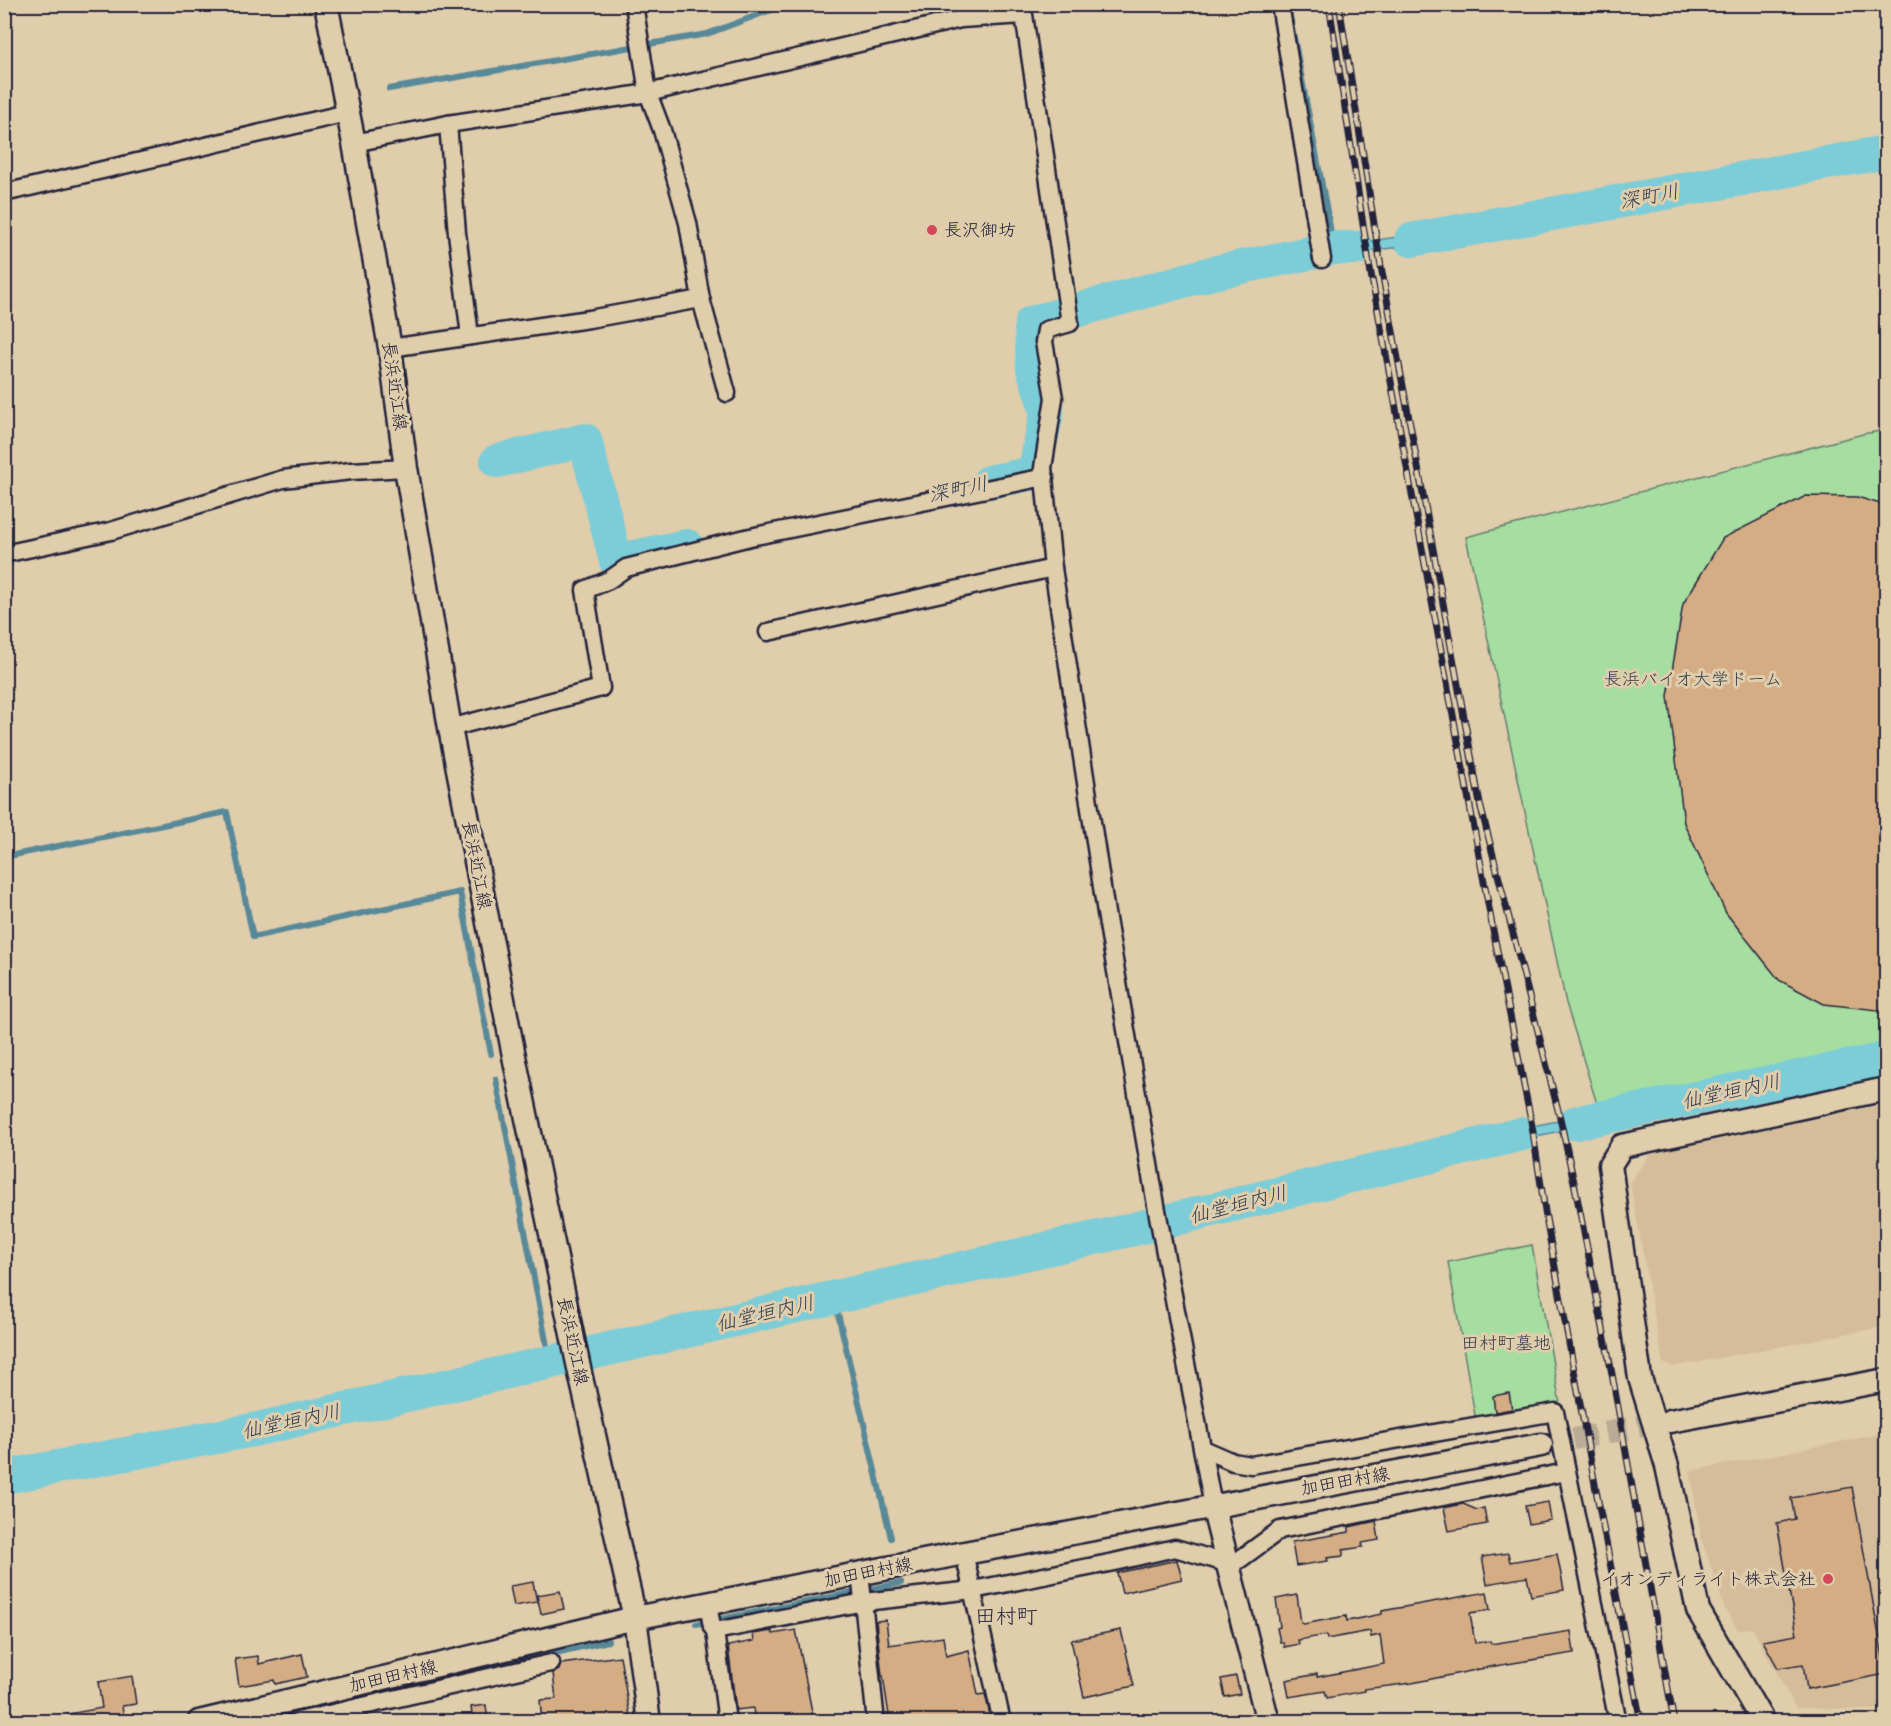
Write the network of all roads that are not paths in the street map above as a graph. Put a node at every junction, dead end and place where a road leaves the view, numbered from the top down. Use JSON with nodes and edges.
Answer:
{"nodes":[{"id":1,"x":326,"y":4,"type":"edge"},
{"id":2,"x":634,"y":4,"type":"edge"},
{"id":3,"x":1280,"y":4,"type":"edge"},
{"id":4,"x":960,"y":12,"type":"edge"},
{"id":5,"x":648,"y":93,"type":"junction"},
{"id":6,"x":347,"y":113,"type":"junction"},
{"id":7,"x":448,"y":124,"type":"junction"},
{"id":8,"x":354,"y":143,"type":"junction"},
{"id":9,"x":4,"y":193,"type":"edge"},
{"id":10,"x":1322,"y":259,"type":"dead end"},
{"id":11,"x":701,"y":299,"type":"junction"},
{"id":12,"x":470,"y":336,"type":"junction"},
{"id":13,"x":390,"y":348,"type":"junction"},
{"id":14,"x":727,"y":393,"type":"dead end"},
{"id":15,"x":406,"y":468,"type":"junction"},
{"id":16,"x":1044,"y":477,"type":"junction"},
{"id":17,"x":4,"y":554,"type":"edge"},
{"id":18,"x":1053,"y":568,"type":"junction"},
{"id":19,"x":768,"y":632,"type":"dead end"},
{"id":20,"x":450,"y":728,"type":"junction"},
{"id":21,"x":1887,"y":1089,"type":"edge"},
{"id":22,"x":1887,"y":1380,"type":"edge"},
{"id":23,"x":1670,"y":1421,"type":"tunnel mouth"},
{"id":24,"x":1541,"y":1445,"type":"tunnel mouth"},
{"id":25,"x":1203,"y":1449,"type":"junction"},
{"id":26,"x":1566,"y":1472,"type":"junction"},
{"id":27,"x":1213,"y":1506,"type":"junction"},
{"id":28,"x":964,"y":1553,"type":"junction"},
{"id":29,"x":1226,"y":1563,"type":"junction"},
{"id":30,"x":862,"y":1588,"type":"junction"},
{"id":31,"x":973,"y":1590,"type":"junction"},
{"id":32,"x":635,"y":1618,"type":"junction"},
{"id":33,"x":712,"y":1620,"type":"junction"},
{"id":34,"x":552,"y":1664,"type":"dead end"},
{"id":35,"x":363,"y":1702,"type":"edge"},
{"id":36,"x":225,"y":1719,"type":"edge"},
{"id":37,"x":199,"y":1722,"type":"edge"},
{"id":38,"x":294,"y":1722,"type":"edge"},
{"id":39,"x":648,"y":1722,"type":"edge"},
{"id":40,"x":727,"y":1722,"type":"edge"},
{"id":41,"x":876,"y":1722,"type":"edge"},
{"id":42,"x":1002,"y":1722,"type":"edge"},
{"id":43,"x":1268,"y":1722,"type":"edge"},
{"id":44,"x":1618,"y":1722,"type":"edge"},
{"id":45,"x":1763,"y":1722,"type":"edge"}],
"edges":[{"from":1,"to":6,"type":"main road","name":"長浜近江線"},
{"from":2,"to":5,"type":"street"},
{"from":3,"to":10,"type":"street"},
{"from":4,"to":5,"type":"street"},
{"from":4,"to":16,"type":"street"},
{"from":5,"to":7,"type":"street"},
{"from":5,"to":11,"type":"street"},
{"from":6,"to":8,"type":"main road","name":"長浜近江線"},
{"from":6,"to":9,"type":"street"},
{"from":7,"to":8,"type":"street"},
{"from":7,"to":12,"type":"street"},
{"from":8,"to":13,"type":"main road","name":"長浜近江線"},
{"from":11,"to":12,"type":"street"},
{"from":11,"to":14,"type":"street"},
{"from":12,"to":13,"type":"street"},
{"from":13,"to":15,"type":"main road","name":"長浜近江線"},
{"from":15,"to":17,"type":"street"},
{"from":15,"to":20,"type":"main road","name":"長浜近江線"},
{"from":16,"to":18,"type":"street"},
{"from":16,"to":20,"type":"street"},
{"from":18,"to":19,"type":"street"},
{"from":18,"to":25,"type":"street"},
{"from":20,"to":32,"type":"main road","name":"長浜近江線"},
{"from":21,"to":45,"type":"main road"},
{"from":22,"to":23,"type":"main road"},
{"from":24,"to":27,"type":"main road","name":"加田田村線"},
{"from":25,"to":26,"type":"street"},
{"from":25,"to":27,"type":"street"},
{"from":26,"to":29,"type":"street"},
{"from":26,"to":44,"type":"street"},
{"from":27,"to":28,"type":"main road","name":"加田田村線"},
{"from":27,"to":29,"type":"main road"},
{"from":28,"to":30,"type":"main road","name":"加田田村線"},
{"from":28,"to":31,"type":"street"},
{"from":29,"to":31,"type":"street"},
{"from":29,"to":43,"type":"main road"},
{"from":30,"to":31,"type":"street"},
{"from":30,"to":33,"type":"main road","name":"加田田村線"},
{"from":30,"to":41,"type":"street"},
{"from":31,"to":42,"type":"street"},
{"from":32,"to":33,"type":"main road","name":"加田田村線"},
{"from":32,"to":35,"type":"main road","name":"加田田村線"},
{"from":32,"to":39,"type":"main road","name":"長浜近江線"},
{"from":33,"to":40,"type":"street"},
{"from":34,"to":35,"type":"street"},
{"from":35,"to":36,"type":"main road","name":"加田田村線"},
{"from":35,"to":38,"type":"street"},
{"from":36,"to":37,"type":"main road","name":"加田田村線"}]}
